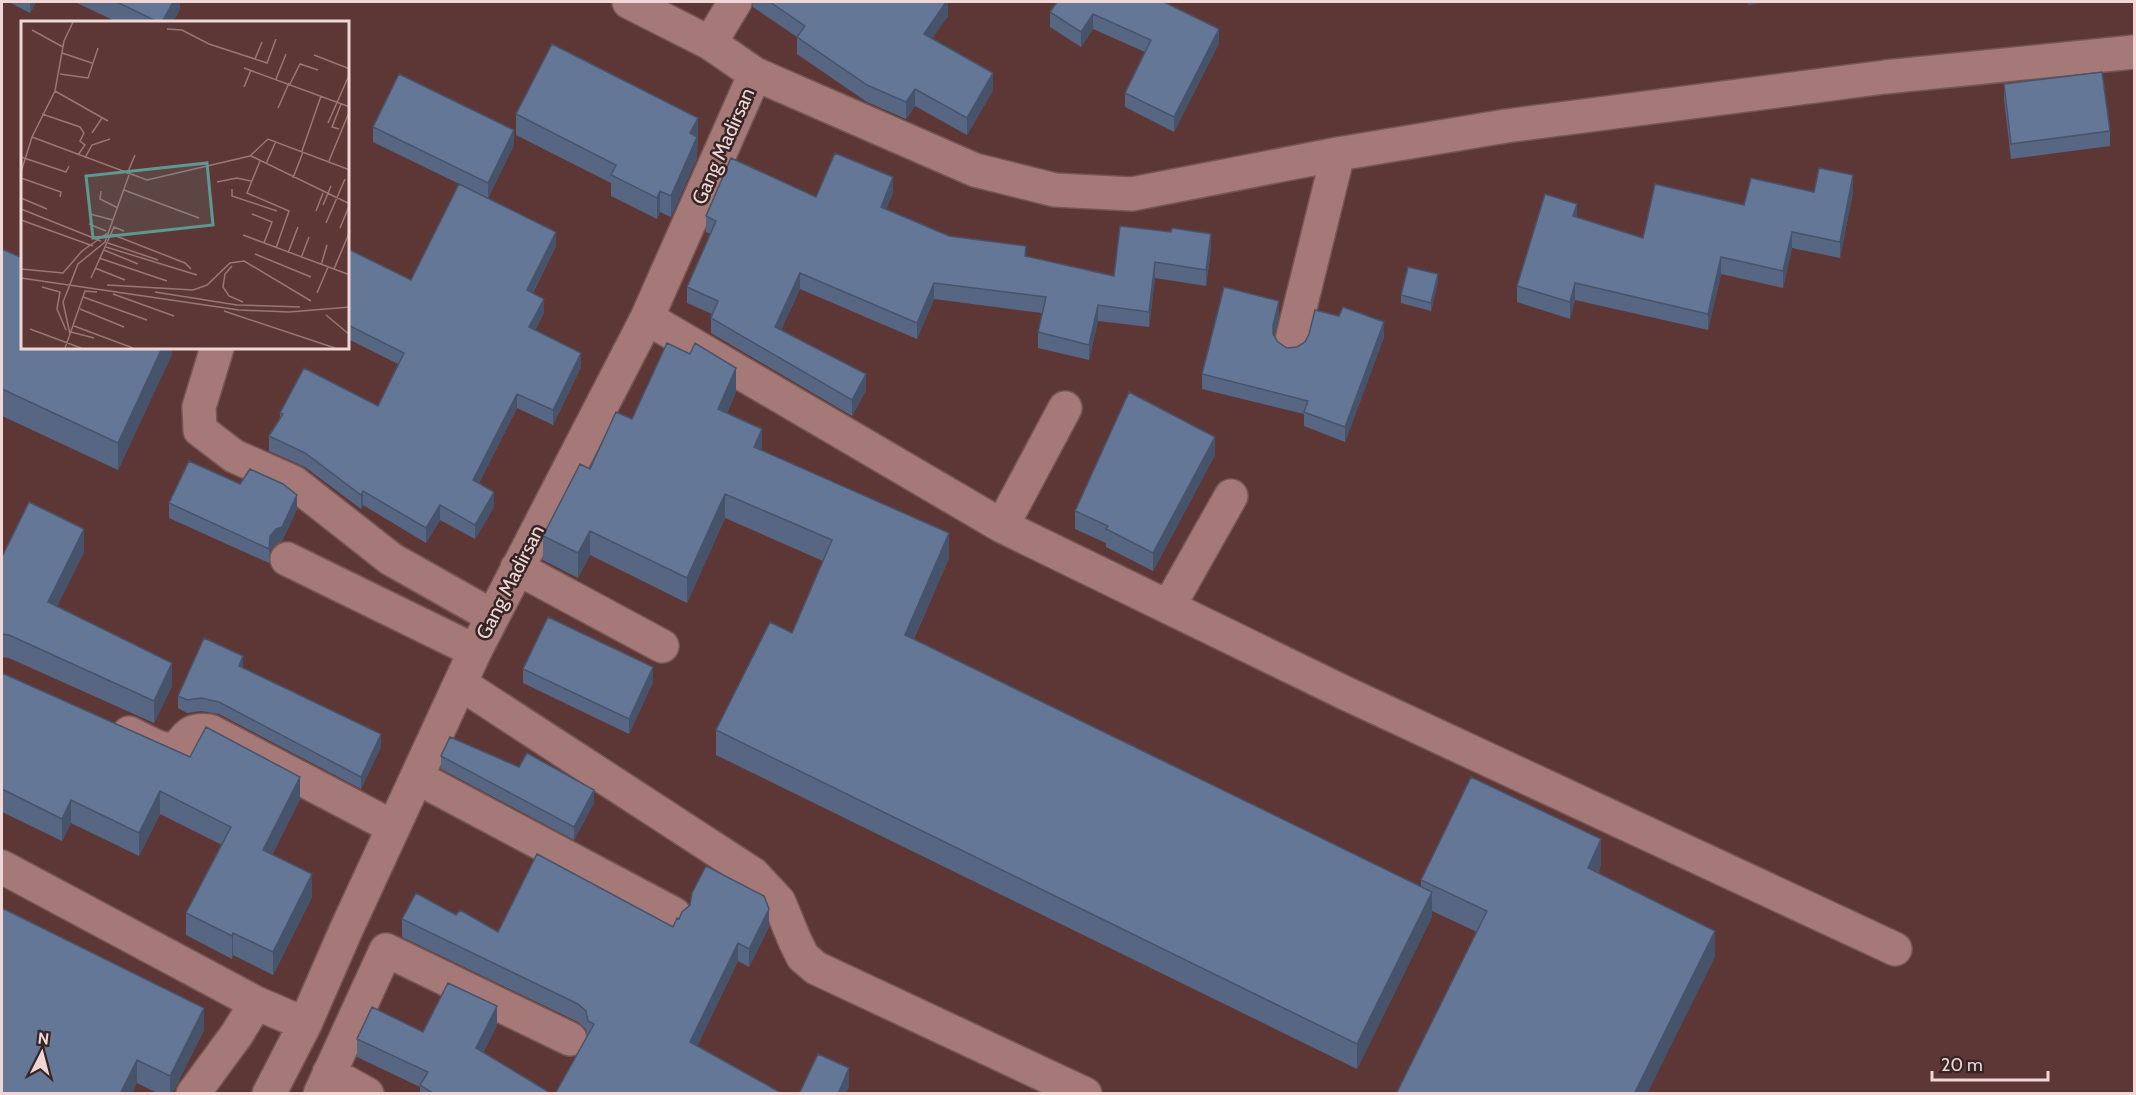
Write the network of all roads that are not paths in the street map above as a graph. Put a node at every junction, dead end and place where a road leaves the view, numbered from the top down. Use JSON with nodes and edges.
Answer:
{"nodes":[{"id":1,"x":629,"y":2,"type":"edge"},
{"id":2,"x":735,"y":2,"type":"edge"},
{"id":3,"x":710,"y":43,"type":"junction"},
{"id":4,"x":2134,"y":52,"type":"edge"},
{"id":5,"x":756,"y":74,"type":"junction"},
{"id":6,"x":1338,"y":154,"type":"junction"},
{"id":7,"x":646,"y":318,"type":"junction"},
{"id":8,"x":1291,"y":344,"type":"dead end"},
{"id":9,"x":216,"y":350,"type":"edge"},
{"id":10,"x":1065,"y":408,"type":"dead end"},
{"id":11,"x":1231,"y":496,"type":"dead end"},
{"id":12,"x":1002,"y":526,"type":"junction"},
{"id":13,"x":287,"y":560,"type":"dead end"},
{"id":14,"x":517,"y":568,"type":"junction"},
{"id":15,"x":1168,"y":606,"type":"junction"},
{"id":16,"x":492,"y":616,"type":"junction"},
{"id":17,"x":662,"y":646,"type":"dead end"},
{"id":18,"x":475,"y":651,"type":"junction"},
{"id":19,"x":461,"y":684,"type":"junction"},
{"id":20,"x":98,"y":719,"type":"edge"},
{"id":21,"x":418,"y":778,"type":"junction"},
{"id":22,"x":393,"y":826,"type":"junction"},
{"id":23,"x":2,"y":867,"type":"edge"},
{"id":24,"x":674,"y":914,"type":"dead end"},
{"id":25,"x":346,"y":930,"type":"junction"},
{"id":26,"x":1895,"y":949,"type":"dead end"},
{"id":27,"x":386,"y":950,"type":"junction"},
{"id":28,"x":256,"y":1003,"type":"junction"},
{"id":29,"x":306,"y":1024,"type":"junction"},
{"id":30,"x":570,"y":1039,"type":"dead end"},
{"id":31,"x":325,"y":1083,"type":"edge"},
{"id":32,"x":193,"y":1094,"type":"edge"},
{"id":33,"x":269,"y":1094,"type":"edge"},
{"id":34,"x":367,"y":1094,"type":"edge"},
{"id":35,"x":1085,"y":1094,"type":"edge"}],
"edges":[{"from":1,"to":3,"type":"street"},
{"from":2,"to":3,"type":"street"},
{"from":3,"to":5,"type":"street"},
{"from":4,"to":6,"type":"street"},
{"from":5,"to":6,"type":"street"},
{"from":5,"to":7,"type":"street","name":"Gang Madirsan"},
{"from":6,"to":8,"type":"street"},
{"from":7,"to":12,"type":"street"},
{"from":7,"to":14,"type":"street","name":"Gang Madirsan"},
{"from":9,"to":16,"type":"street"},
{"from":10,"to":12,"type":"street"},
{"from":11,"to":15,"type":"street"},
{"from":12,"to":15,"type":"street"},
{"from":13,"to":18,"type":"street"},
{"from":14,"to":16,"type":"street","name":"Gang Madirsan"},
{"from":14,"to":17,"type":"street"},
{"from":15,"to":26,"type":"street"},
{"from":16,"to":18,"type":"street","name":"Gang Madirsan"},
{"from":18,"to":19,"type":"street","name":"Gang Madirsan"},
{"from":19,"to":21,"type":"street","name":"Gang Madirsan"},
{"from":19,"to":35,"type":"street"},
{"from":20,"to":22,"type":"street"},
{"from":21,"to":22,"type":"street","name":"Gang Madirsan"},
{"from":21,"to":24,"type":"street"},
{"from":22,"to":25,"type":"street","name":"Gang Madirsan"},
{"from":23,"to":28,"type":"street"},
{"from":25,"to":27,"type":"street"},
{"from":25,"to":29,"type":"street","name":"Gang Madirsan"},
{"from":27,"to":30,"type":"street"},
{"from":27,"to":31,"type":"street"},
{"from":28,"to":29,"type":"street"},
{"from":28,"to":32,"type":"street"},
{"from":29,"to":33,"type":"street","name":"Gang Madirsan"},
{"from":31,"to":34,"type":"street"}]}
